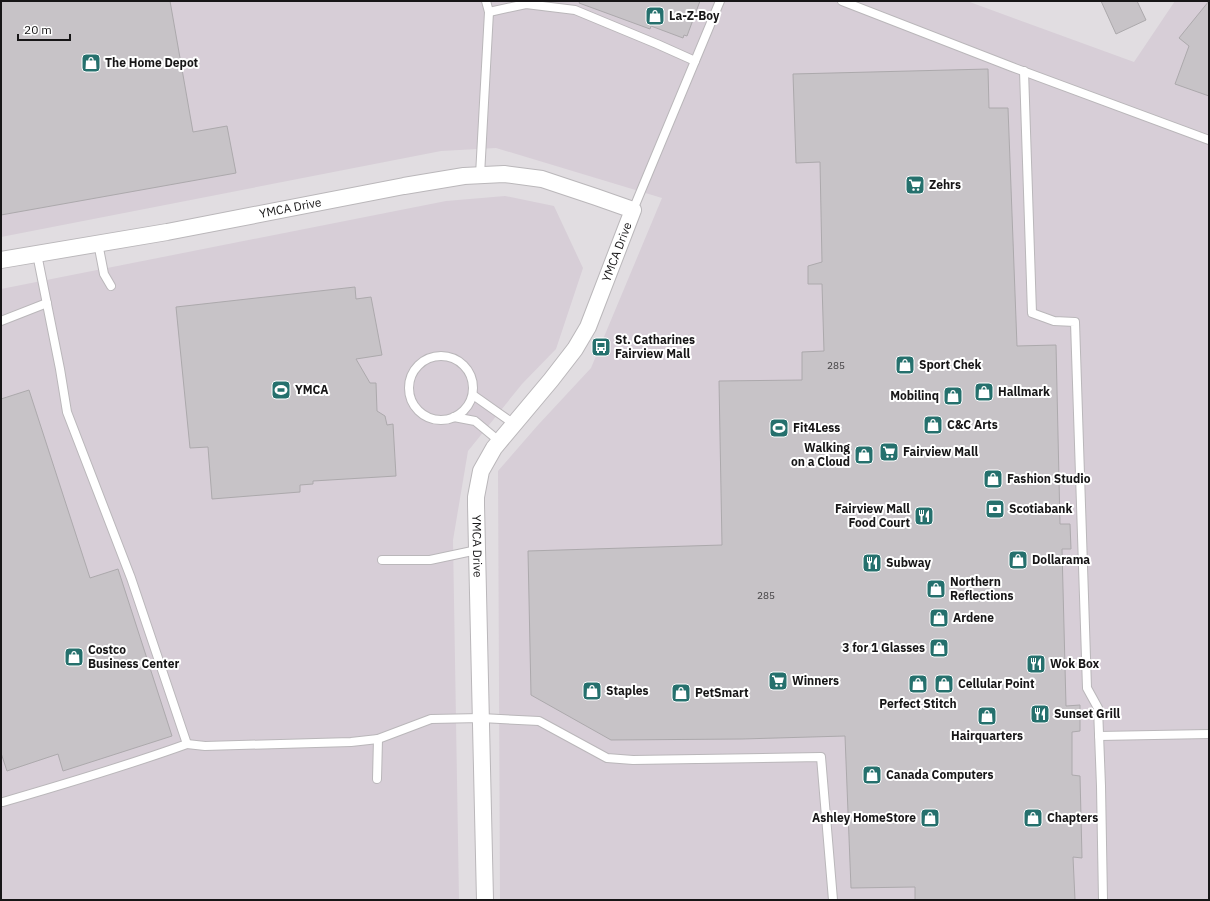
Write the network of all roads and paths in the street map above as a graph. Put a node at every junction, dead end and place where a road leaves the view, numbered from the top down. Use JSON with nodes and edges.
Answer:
{"nodes":[{"id":1,"x":486,"y":1,"type":"edge"},
{"id":2,"x":720,"y":1,"type":"edge"},
{"id":3,"x":842,"y":1,"type":"edge"},
{"id":4,"x":489,"y":12,"type":"junction"},
{"id":5,"x":695,"y":61,"type":"junction"},
{"id":6,"x":1024,"y":71,"type":"junction"},
{"id":7,"x":1209,"y":140,"type":"edge"},
{"id":8,"x":480,"y":175,"type":"junction"},
{"id":9,"x":633,"y":210,"type":"junction"},
{"id":10,"x":98,"y":243,"type":"junction"},
{"id":11,"x":37,"y":254,"type":"junction"},
{"id":12,"x":1,"y":260,"type":"edge"},
{"id":13,"x":111,"y":286,"type":"dead end"},
{"id":14,"x":47,"y":303,"type":"junction"},
{"id":15,"x":1,"y":321,"type":"edge"},
{"id":16,"x":473,"y":395,"type":"junction"},
{"id":17,"x":454,"y":418,"type":"junction"},
{"id":18,"x":514,"y":424,"type":"junction"},
{"id":19,"x":499,"y":441,"type":"junction"},
{"id":20,"x":477,"y":550,"type":"junction"},
{"id":21,"x":382,"y":560,"type":"dead end"},
{"id":22,"x":481,"y":718,"type":"junction"},
{"id":23,"x":1209,"y":734,"type":"edge"},
{"id":24,"x":1099,"y":736,"type":"junction"},
{"id":25,"x":378,"y":739,"type":"junction"},
{"id":26,"x":187,"y":744,"type":"junction"},
{"id":27,"x":377,"y":779,"type":"dead end"},
{"id":28,"x":3,"y":802,"type":"dead end"},
{"id":29,"x":485,"y":900,"type":"edge"},
{"id":30,"x":833,"y":900,"type":"edge"},
{"id":31,"x":1103,"y":900,"type":"edge"}],
"edges":[{"from":1,"to":4,"type":"lane"},
{"from":2,"to":5,"type":"lane"},
{"from":3,"to":6,"type":"lane"},
{"from":4,"to":5,"type":"lane"},
{"from":4,"to":8,"type":"lane"},
{"from":5,"to":9,"type":"lane"},
{"from":6,"to":7,"type":"lane"},
{"from":6,"to":24,"type":"lane"},
{"from":8,"to":9,"type":"street","name":"YMCA Drive"},
{"from":8,"to":10,"type":"street","name":"YMCA Drive"},
{"from":9,"to":18,"type":"street","name":"YMCA Drive"},
{"from":10,"to":11,"type":"street","name":"YMCA Drive"},
{"from":10,"to":13,"type":"lane"},
{"from":11,"to":12,"type":"street","name":"YMCA Drive"},
{"from":11,"to":14,"type":"lane"},
{"from":14,"to":15,"type":"lane"},
{"from":14,"to":26,"type":"lane"},
{"from":16,"to":17,"type":"lane"},
{"from":16,"to":17,"type":"lane"},
{"from":16,"to":18,"type":"lane"},
{"from":17,"to":19,"type":"lane"},
{"from":18,"to":19,"type":"street","name":"YMCA Drive"},
{"from":19,"to":20,"type":"street","name":"YMCA Drive"},
{"from":20,"to":21,"type":"lane"},
{"from":20,"to":22,"type":"street","name":"YMCA Drive"},
{"from":22,"to":25,"type":"lane"},
{"from":22,"to":29,"type":"street","name":"YMCA Drive"},
{"from":22,"to":30,"type":"lane"},
{"from":23,"to":24,"type":"lane"},
{"from":24,"to":31,"type":"lane"},
{"from":25,"to":26,"type":"lane"},
{"from":25,"to":27,"type":"lane"},
{"from":26,"to":28,"type":"lane"}]}
